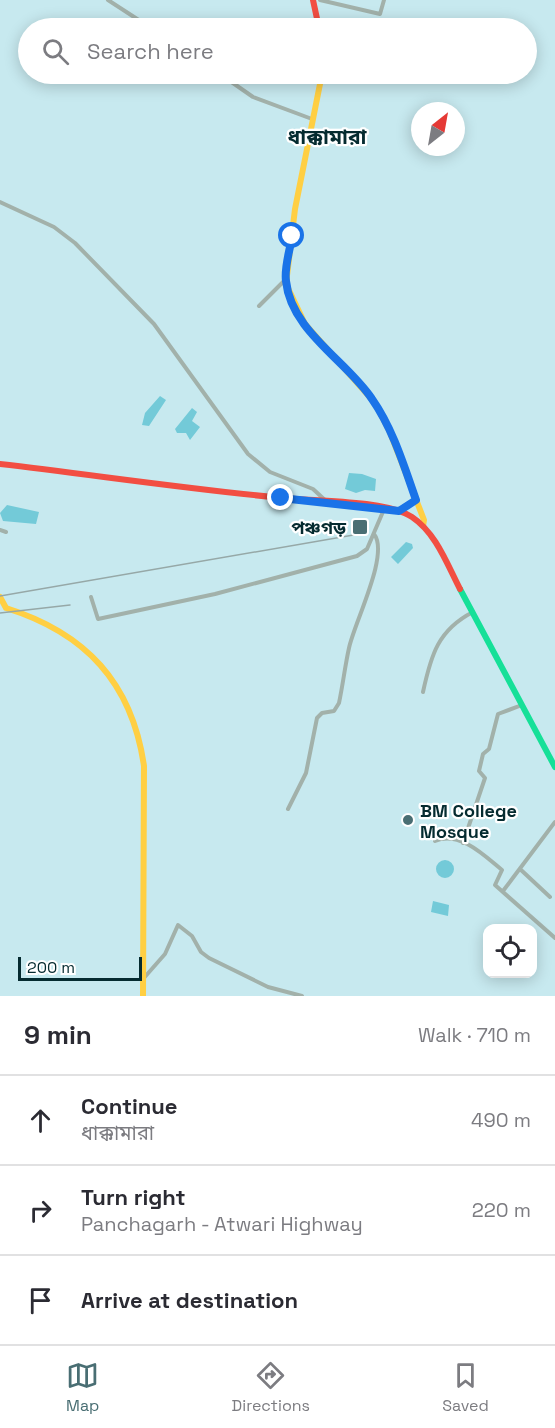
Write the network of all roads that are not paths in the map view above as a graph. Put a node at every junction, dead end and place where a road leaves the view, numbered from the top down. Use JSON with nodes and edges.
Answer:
{"nodes":[{"id":1,"x":108,"y":0,"type":"edge"},
{"id":2,"x":313,"y":0,"type":"edge"},
{"id":3,"x":320,"y":0,"type":"edge"},
{"id":4,"x":384,"y":0,"type":"edge"},
{"id":5,"x":136,"y":18,"type":"edge"},
{"id":6,"x":317,"y":18,"type":"edge"},
{"id":7,"x":234,"y":84,"type":"edge"},
{"id":8,"x":321,"y":84,"type":"edge"},
{"id":9,"x":312,"y":119,"type":"junction"},
{"id":10,"x":0,"y":202,"type":"edge"},
{"id":11,"x":286,"y":279,"type":"junction"},
{"id":12,"x":259,"y":306,"type":"dead end"},
{"id":13,"x":0,"y":464,"type":"edge"},
{"id":14,"x":416,"y":500,"type":"junction"},
{"id":15,"x":327,"y":502,"type":"junction"},
{"id":16,"x":385,"y":507,"type":"junction"},
{"id":17,"x":399,"y":511,"type":"junction"},
{"id":18,"x":423,"y":526,"type":"junction"},
{"id":19,"x":0,"y":530,"type":"edge"},
{"id":20,"x":6,"y":532,"type":"dead end"},
{"id":21,"x":374,"y":534,"type":"junction"},
{"id":22,"x":0,"y":597,"type":"edge"},
{"id":23,"x":91,"y":597,"type":"dead end"},
{"id":24,"x":473,"y":612,"type":"junction"},
{"id":25,"x":423,"y":692,"type":"dead end"},
{"id":26,"x":522,"y":705,"type":"junction"},
{"id":27,"x":555,"y":767,"type":"edge"},
{"id":28,"x":288,"y":809,"type":"dead end"},
{"id":29,"x":555,"y":822,"type":"edge"},
{"id":30,"x":435,"y":841,"type":"dead end"},
{"id":31,"x":463,"y":843,"type":"junction"},
{"id":32,"x":520,"y":869,"type":"junction"},
{"id":33,"x":503,"y":891,"type":"junction"},
{"id":34,"x":550,"y":897,"type":"dead end"},
{"id":35,"x":555,"y":938,"type":"edge"},
{"id":36,"x":143,"y":979,"type":"junction"},
{"id":37,"x":143,"y":996,"type":"edge"},
{"id":38,"x":302,"y":996,"type":"edge"}],
"edges":[{"from":1,"to":5,"type":"street"},
{"from":2,"to":6,"type":"street"},
{"from":3,"to":4,"type":"street"},
{"from":7,"to":9,"type":"street"},
{"from":8,"to":9,"type":"street"},
{"from":9,"to":11,"type":"street"},
{"from":10,"to":15,"type":"street"},
{"from":11,"to":12,"type":"street"},
{"from":11,"to":14,"type":"street"},
{"from":13,"to":15,"type":"street"},
{"from":14,"to":17,"type":"street"},
{"from":14,"to":18,"type":"street"},
{"from":15,"to":16,"type":"street"},
{"from":16,"to":17,"type":"street"},
{"from":16,"to":21,"type":"street"},
{"from":17,"to":18,"type":"street"},
{"from":18,"to":24,"type":"street"},
{"from":19,"to":20,"type":"street"},
{"from":21,"to":23,"type":"street"},
{"from":21,"to":28,"type":"street"},
{"from":22,"to":36,"type":"street"},
{"from":24,"to":25,"type":"street"},
{"from":24,"to":26,"type":"street"},
{"from":26,"to":27,"type":"street"},
{"from":26,"to":31,"type":"street"},
{"from":29,"to":32,"type":"street"},
{"from":30,"to":31,"type":"street"},
{"from":31,"to":33,"type":"street"},
{"from":32,"to":33,"type":"street"},
{"from":32,"to":34,"type":"street"},
{"from":33,"to":35,"type":"street"},
{"from":36,"to":37,"type":"street"},
{"from":36,"to":38,"type":"street"}]}
